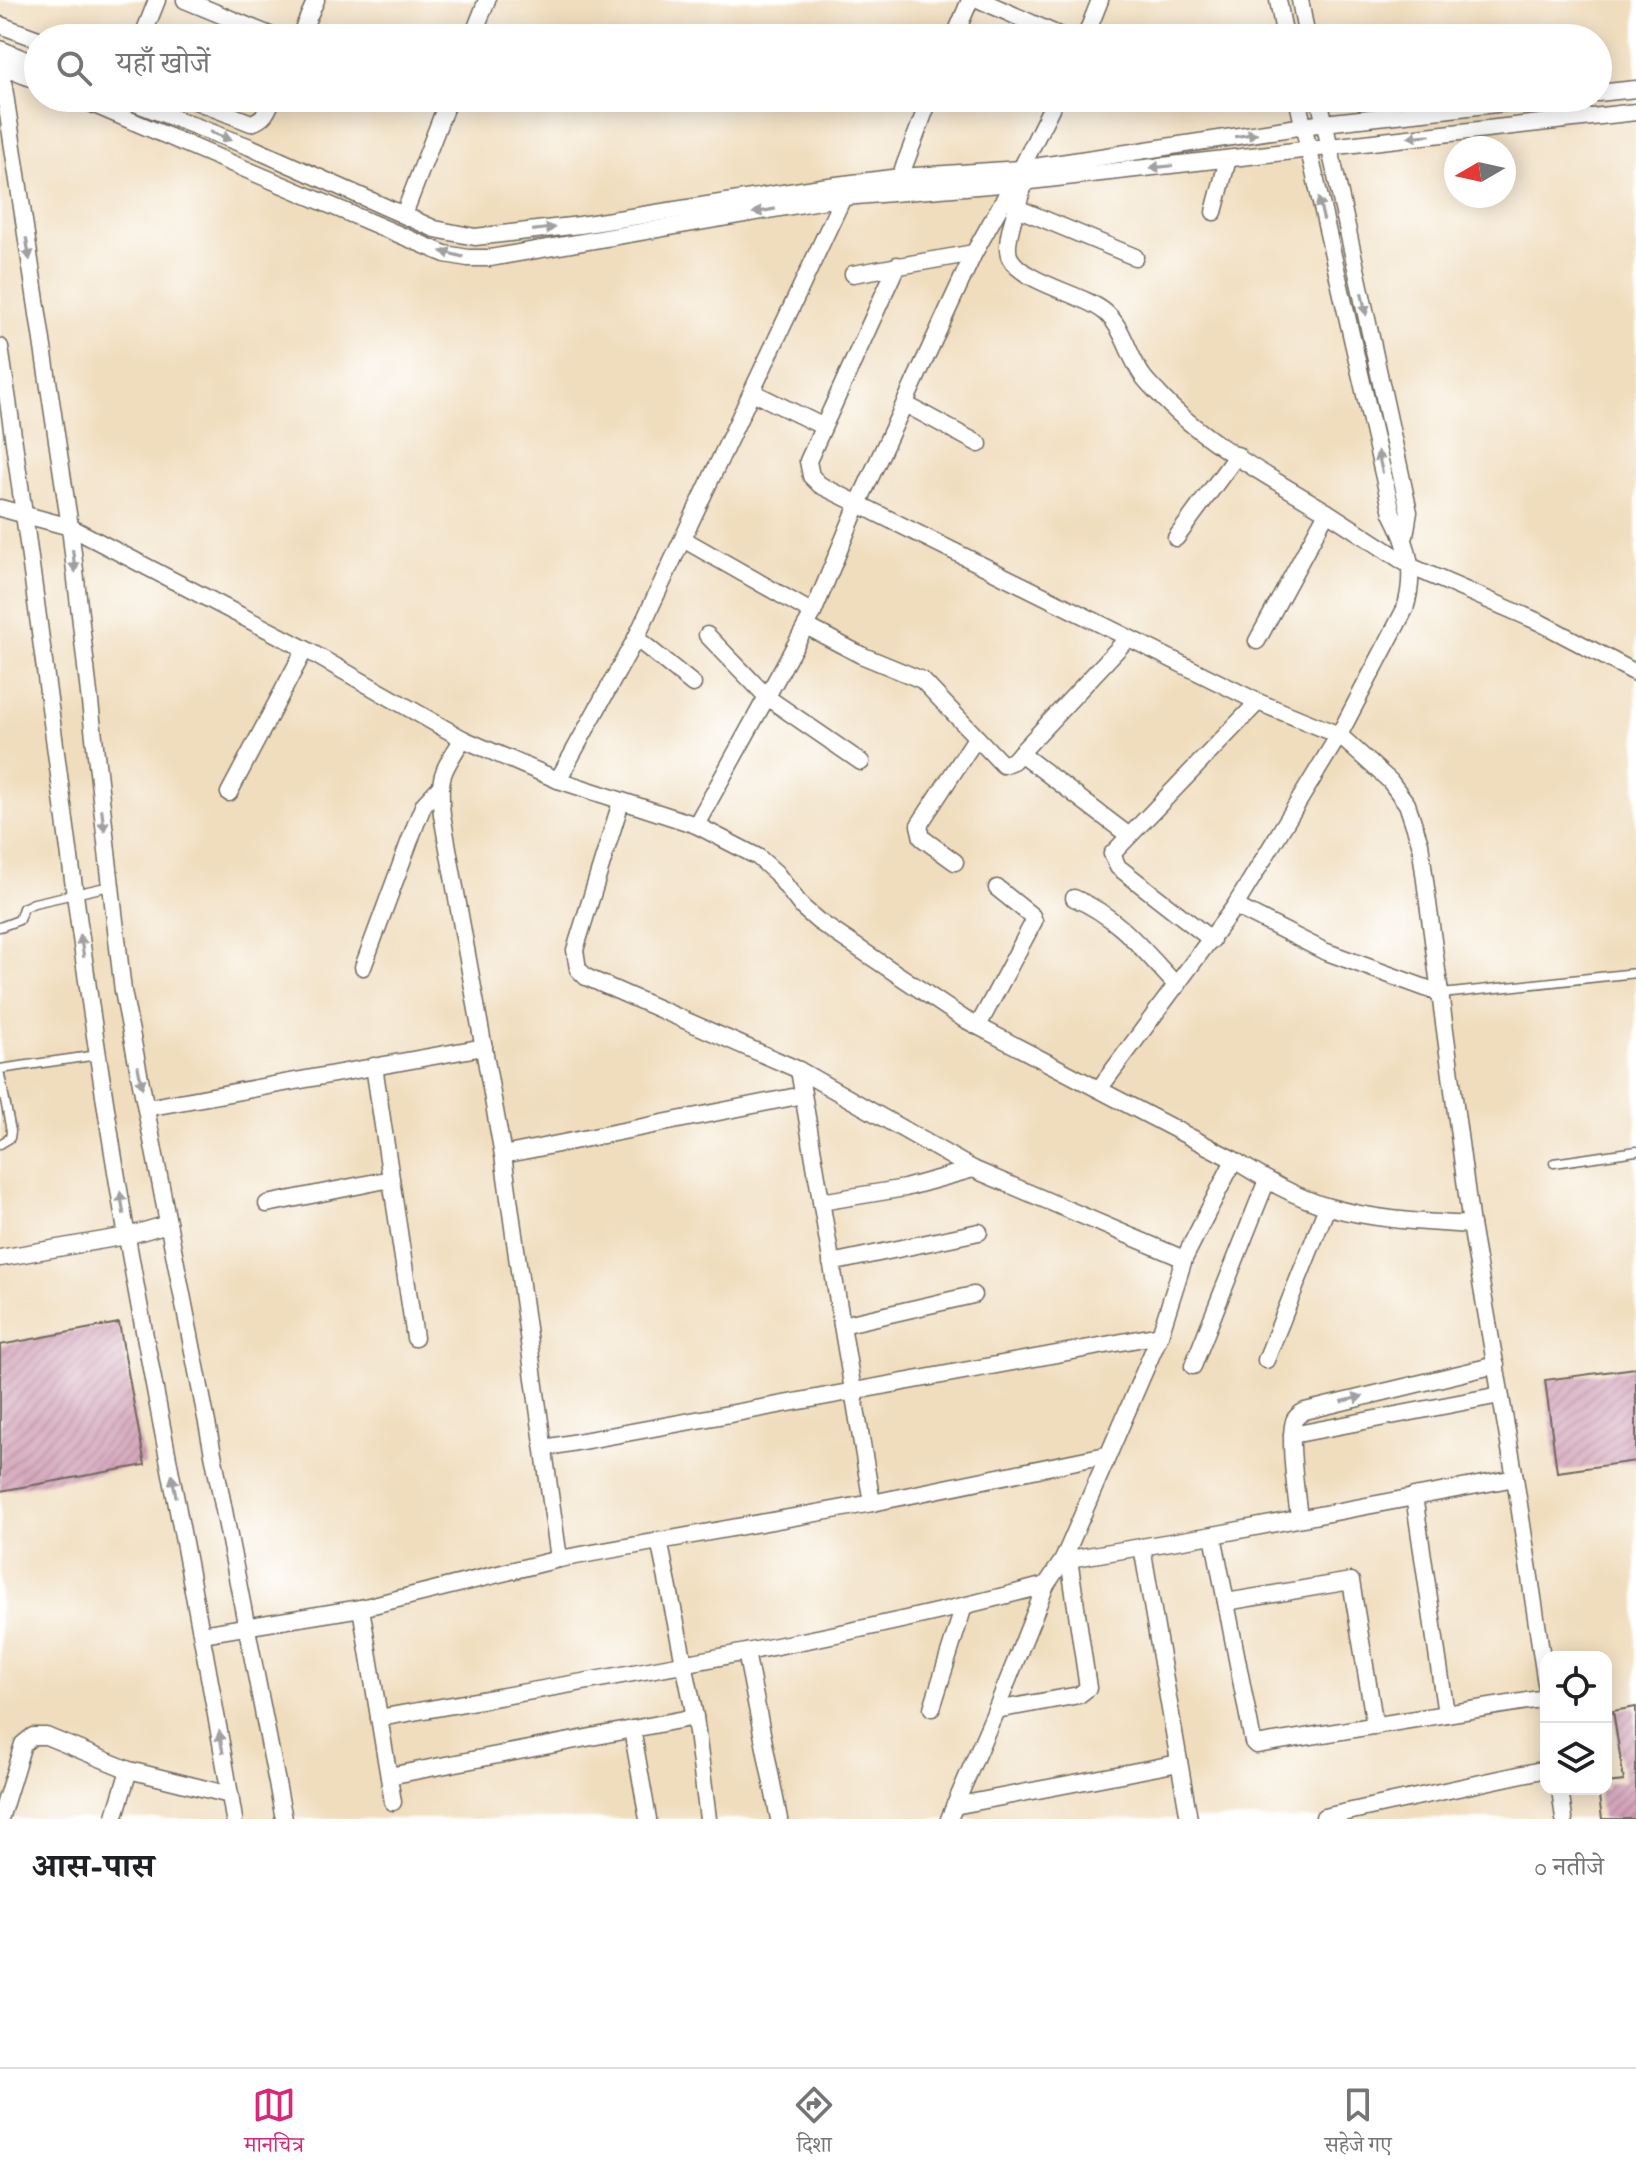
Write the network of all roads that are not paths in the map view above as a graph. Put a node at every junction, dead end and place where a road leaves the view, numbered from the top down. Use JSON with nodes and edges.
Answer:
{"nodes":[{"id":1,"x":157,"y":0,"type":"edge"},
{"id":2,"x":185,"y":0,"type":"edge"},
{"id":3,"x":316,"y":0,"type":"edge"},
{"id":4,"x":487,"y":0,"type":"edge"},
{"id":5,"x":970,"y":0,"type":"edge"},
{"id":6,"x":980,"y":0,"type":"edge"},
{"id":7,"x":1100,"y":0,"type":"edge"},
{"id":8,"x":1278,"y":0,"type":"edge"},
{"id":9,"x":1300,"y":0,"type":"edge"},
{"id":10,"x":148,"y":24,"type":"edge"},
{"id":11,"x":243,"y":24,"type":"edge"},
{"id":12,"x":305,"y":24,"type":"edge"},
{"id":13,"x":478,"y":24,"type":"edge"},
{"id":14,"x":960,"y":24,"type":"edge"},
{"id":15,"x":1034,"y":24,"type":"edge"},
{"id":16,"x":1091,"y":24,"type":"edge"},
{"id":17,"x":1282,"y":24,"type":"edge"},
{"id":18,"x":1304,"y":24,"type":"edge"},
{"id":19,"x":0,"y":25,"type":"edge"},
{"id":20,"x":24,"y":34,"type":"edge"},
{"id":21,"x":0,"y":49,"type":"edge"},
{"id":22,"x":24,"y":59,"type":"edge"},
{"id":23,"x":0,"y":64,"type":"edge"},
{"id":24,"x":24,"y":75,"type":"edge"},
{"id":25,"x":1636,"y":89,"type":"edge"},
{"id":26,"x":1612,"y":92,"type":"edge"},
{"id":27,"x":137,"y":112,"type":"edge"},
{"id":28,"x":145,"y":112,"type":"edge"},
{"id":29,"x":223,"y":112,"type":"edge"},
{"id":30,"x":267,"y":112,"type":"edge"},
{"id":31,"x":444,"y":112,"type":"edge"},
{"id":32,"x":925,"y":112,"type":"edge"},
{"id":33,"x":1050,"y":112,"type":"edge"},
{"id":34,"x":1299,"y":112,"type":"edge"},
{"id":35,"x":1322,"y":112,"type":"edge"},
{"id":36,"x":1423,"y":112,"type":"edge"},
{"id":37,"x":1636,"y":112,"type":"edge"},
{"id":38,"x":1324,"y":123,"type":"junction"},
{"id":39,"x":1302,"y":127,"type":"junction"},
{"id":40,"x":1329,"y":146,"type":"junction"},
{"id":41,"x":1306,"y":149,"type":"junction"},
{"id":42,"x":1228,"y":159,"type":"junction"},
{"id":43,"x":900,"y":177,"type":"junction"},
{"id":44,"x":1020,"y":178,"type":"junction"},
{"id":45,"x":846,"y":190,"type":"junction"},
{"id":46,"x":1017,"y":208,"type":"junction"},
{"id":47,"x":1214,"y":212,"type":"dead end"},
{"id":48,"x":404,"y":214,"type":"junction"},
{"id":49,"x":488,"y":235,"type":"junction"},
{"id":50,"x":974,"y":253,"type":"junction"},
{"id":51,"x":1135,"y":257,"type":"dead end"},
{"id":52,"x":490,"y":258,"type":"junction"},
{"id":53,"x":897,"y":265,"type":"junction"},
{"id":54,"x":853,"y":274,"type":"dead end"},
{"id":55,"x":0,"y":347,"type":"edge"},
{"id":56,"x":752,"y":392,"type":"junction"},
{"id":57,"x":905,"y":404,"type":"junction"},
{"id":58,"x":822,"y":426,"type":"junction"},
{"id":59,"x":979,"y":444,"type":"dead end"},
{"id":60,"x":1237,"y":455,"type":"junction"},
{"id":61,"x":859,"y":502,"type":"junction"},
{"id":62,"x":0,"y":508,"type":"edge"},
{"id":63,"x":1327,"y":512,"type":"junction"},
{"id":64,"x":25,"y":513,"type":"junction"},
{"id":65,"x":70,"y":527,"type":"junction"},
{"id":66,"x":1405,"y":536,"type":"junction"},
{"id":67,"x":1176,"y":538,"type":"dead end"},
{"id":68,"x":683,"y":539,"type":"junction"},
{"id":69,"x":1412,"y":567,"type":"junction"},
{"id":70,"x":810,"y":619,"type":"junction"},
{"id":71,"x":707,"y":635,"type":"dead end"},
{"id":72,"x":636,"y":638,"type":"junction"},
{"id":73,"x":1128,"y":638,"type":"junction"},
{"id":74,"x":1257,"y":641,"type":"dead end"},
{"id":75,"x":305,"y":649,"type":"junction"},
{"id":76,"x":1636,"y":673,"type":"edge"},
{"id":77,"x":693,"y":684,"type":"dead end"},
{"id":78,"x":768,"y":698,"type":"junction"},
{"id":79,"x":1258,"y":702,"type":"junction"},
{"id":80,"x":1339,"y":735,"type":"junction"},
{"id":81,"x":976,"y":738,"type":"junction"},
{"id":82,"x":463,"y":739,"type":"junction"},
{"id":83,"x":1020,"y":753,"type":"junction"},
{"id":84,"x":861,"y":762,"type":"dead end"},
{"id":85,"x":558,"y":780,"type":"junction"},
{"id":86,"x":439,"y":788,"type":"junction"},
{"id":87,"x":229,"y":793,"type":"dead end"},
{"id":88,"x":621,"y":802,"type":"junction"},
{"id":89,"x":696,"y":825,"type":"junction"},
{"id":90,"x":1128,"y":835,"type":"junction"},
{"id":91,"x":955,"y":862,"type":"dead end"},
{"id":92,"x":111,"y":886,"type":"junction"},
{"id":93,"x":997,"y":888,"type":"dead end"},
{"id":94,"x":74,"y":894,"type":"junction"},
{"id":95,"x":1074,"y":898,"type":"dead end"},
{"id":96,"x":1235,"y":906,"type":"junction"},
{"id":97,"x":0,"y":927,"type":"edge"},
{"id":98,"x":1212,"y":940,"type":"junction"},
{"id":99,"x":363,"y":967,"type":"dead end"},
{"id":100,"x":1636,"y":973,"type":"edge"},
{"id":101,"x":1177,"y":986,"type":"junction"},
{"id":102,"x":1442,"y":994,"type":"junction"},
{"id":103,"x":978,"y":1026,"type":"junction"},
{"id":104,"x":484,"y":1047,"type":"junction"},
{"id":105,"x":99,"y":1055,"type":"junction"},
{"id":106,"x":374,"y":1066,"type":"junction"},
{"id":107,"x":799,"y":1070,"type":"junction"},
{"id":108,"x":0,"y":1072,"type":"edge"},
{"id":109,"x":1099,"y":1089,"type":"junction"},
{"id":110,"x":803,"y":1095,"type":"junction"},
{"id":111,"x":146,"y":1108,"type":"junction"},
{"id":112,"x":0,"y":1144,"type":"edge"},
{"id":113,"x":1636,"y":1151,"type":"edge"},
{"id":114,"x":503,"y":1155,"type":"junction"},
{"id":115,"x":1234,"y":1160,"type":"junction"},
{"id":116,"x":1554,"y":1163,"type":"dead end"},
{"id":117,"x":973,"y":1169,"type":"junction"},
{"id":118,"x":391,"y":1179,"type":"junction"},
{"id":119,"x":1267,"y":1180,"type":"junction"},
{"id":120,"x":821,"y":1202,"type":"junction"},
{"id":121,"x":267,"y":1204,"type":"dead end"},
{"id":122,"x":1327,"y":1207,"type":"junction"},
{"id":123,"x":168,"y":1224,"type":"junction"},
{"id":124,"x":1471,"y":1225,"type":"junction"},
{"id":125,"x":979,"y":1232,"type":"dead end"},
{"id":126,"x":127,"y":1236,"type":"junction"},
{"id":127,"x":0,"y":1258,"type":"edge"},
{"id":128,"x":1184,"y":1259,"type":"junction"},
{"id":129,"x":831,"y":1263,"type":"junction"},
{"id":130,"x":973,"y":1295,"type":"dead end"},
{"id":131,"x":842,"y":1325,"type":"junction"},
{"id":132,"x":1160,"y":1335,"type":"junction"},
{"id":133,"x":415,"y":1338,"type":"dead end"},
{"id":134,"x":1266,"y":1360,"type":"dead end"},
{"id":135,"x":1496,"y":1365,"type":"junction"},
{"id":136,"x":1193,"y":1366,"type":"dead end"},
{"id":137,"x":853,"y":1392,"type":"junction"},
{"id":138,"x":1500,"y":1395,"type":"junction"},
{"id":139,"x":1292,"y":1435,"type":"junction"},
{"id":140,"x":544,"y":1448,"type":"junction"},
{"id":141,"x":1106,"y":1455,"type":"junction"},
{"id":142,"x":1515,"y":1478,"type":"junction"},
{"id":143,"x":1414,"y":1496,"type":"junction"},
{"id":144,"x":872,"y":1503,"type":"junction"},
{"id":145,"x":1299,"y":1518,"type":"junction"},
{"id":146,"x":1213,"y":1535,"type":"junction"},
{"id":147,"x":659,"y":1540,"type":"junction"},
{"id":148,"x":1142,"y":1547,"type":"junction"},
{"id":149,"x":559,"y":1559,"type":"junction"},
{"id":150,"x":1066,"y":1559,"type":"junction"},
{"id":151,"x":1046,"y":1585,"type":"junction"},
{"id":152,"x":1226,"y":1602,"type":"junction"},
{"id":153,"x":964,"y":1606,"type":"junction"},
{"id":154,"x":361,"y":1608,"type":"junction"},
{"id":155,"x":247,"y":1626,"type":"junction"},
{"id":156,"x":202,"y":1634,"type":"junction"},
{"id":157,"x":1541,"y":1651,"type":"edge"},
{"id":158,"x":746,"y":1652,"type":"junction"},
{"id":159,"x":683,"y":1663,"type":"junction"},
{"id":160,"x":1540,"y":1699,"type":"edge"},
{"id":161,"x":932,"y":1708,"type":"dead end"},
{"id":162,"x":996,"y":1710,"type":"junction"},
{"id":163,"x":1446,"y":1714,"type":"junction"},
{"id":164,"x":695,"y":1717,"type":"junction"},
{"id":165,"x":379,"y":1718,"type":"junction"},
{"id":166,"x":1375,"y":1726,"type":"junction"},
{"id":167,"x":632,"y":1729,"type":"junction"},
{"id":168,"x":1179,"y":1763,"type":"junction"},
{"id":169,"x":129,"y":1770,"type":"junction"},
{"id":170,"x":1540,"y":1770,"type":"edge"},
{"id":171,"x":389,"y":1776,"type":"junction"},
{"id":172,"x":230,"y":1795,"type":"junction"},
{"id":173,"x":1561,"y":1795,"type":"edge"},
{"id":174,"x":393,"y":1802,"type":"dead end"},
{"id":175,"x":952,"y":1812,"type":"edge"},
{"id":176,"x":1320,"y":1818,"type":"edge"},
{"id":177,"x":0,"y":1819,"type":"edge"},
{"id":178,"x":114,"y":1819,"type":"edge"},
{"id":179,"x":234,"y":1819,"type":"edge"},
{"id":180,"x":284,"y":1819,"type":"edge"},
{"id":181,"x":648,"y":1819,"type":"edge"},
{"id":182,"x":708,"y":1819,"type":"edge"},
{"id":183,"x":779,"y":1819,"type":"edge"},
{"id":184,"x":1189,"y":1819,"type":"edge"},
{"id":185,"x":1564,"y":1819,"type":"edge"}],
"edges":[{"from":1,"to":10,"type":"street"},
{"from":2,"to":11,"type":"street"},
{"from":3,"to":12,"type":"street"},
{"from":4,"to":13,"type":"street"},
{"from":5,"to":14,"type":"street"},
{"from":6,"to":15,"type":"street"},
{"from":7,"to":16,"type":"street"},
{"from":8,"to":17,"type":"street"},
{"from":9,"to":18,"type":"street"},
{"from":19,"to":20,"type":"street"},
{"from":21,"to":22,"type":"street"},
{"from":23,"to":24,"type":"street"},
{"from":23,"to":65,"type":"street","one_way":true},
{"from":25,"to":26,"type":"street"},
{"from":52,"to":27,"type":"street","one_way":true},
{"from":28,"to":48,"type":"street","one_way":true},
{"from":29,"to":30,"type":"street"},
{"from":31,"to":48,"type":"street"},
{"from":32,"to":43,"type":"street"},
{"from":33,"to":44,"type":"street"},
{"from":34,"to":39,"type":"street"},
{"from":35,"to":38,"type":"street"},
{"from":36,"to":38,"type":"street"},
{"from":37,"to":40,"type":"street","one_way":true},
{"from":38,"to":39,"type":"street"},
{"from":38,"to":40,"type":"street"},
{"from":39,"to":41,"type":"street"},
{"from":44,"to":39,"type":"street","one_way":true},
{"from":40,"to":41,"type":"street"},
{"from":40,"to":66,"type":"street","one_way":true},
{"from":41,"to":42,"type":"street"},
{"from":66,"to":41,"type":"street","one_way":true},
{"from":42,"to":44,"type":"street","one_way":true},
{"from":42,"to":47,"type":"street"},
{"from":43,"to":44,"type":"street"},
{"from":43,"to":45,"type":"street"},
{"from":44,"to":45,"type":"street"},
{"from":44,"to":46,"type":"street"},
{"from":44,"to":50,"type":"street"},
{"from":49,"to":45,"type":"street","one_way":true},
{"from":45,"to":52,"type":"street","one_way":true},
{"from":45,"to":56,"type":"street"},
{"from":46,"to":51,"type":"street"},
{"from":46,"to":60,"type":"street"},
{"from":48,"to":49,"type":"street"},
{"from":49,"to":52,"type":"street"},
{"from":50,"to":53,"type":"street"},
{"from":50,"to":57,"type":"street"},
{"from":53,"to":54,"type":"street"},
{"from":53,"to":58,"type":"street"},
{"from":55,"to":64,"type":"street"},
{"from":56,"to":58,"type":"street"},
{"from":56,"to":68,"type":"street"},
{"from":57,"to":59,"type":"street"},
{"from":57,"to":61,"type":"street"},
{"from":58,"to":61,"type":"street"},
{"from":60,"to":63,"type":"street"},
{"from":60,"to":67,"type":"street"},
{"from":61,"to":70,"type":"street"},
{"from":61,"to":73,"type":"street"},
{"from":62,"to":64,"type":"street"},
{"from":63,"to":69,"type":"street"},
{"from":63,"to":74,"type":"street"},
{"from":64,"to":65,"type":"street"},
{"from":64,"to":94,"type":"street"},
{"from":65,"to":75,"type":"street"},
{"from":65,"to":92,"type":"street","one_way":true},
{"from":66,"to":69,"type":"street"},
{"from":68,"to":70,"type":"street"},
{"from":68,"to":72,"type":"street"},
{"from":69,"to":76,"type":"street"},
{"from":69,"to":80,"type":"street"},
{"from":70,"to":78,"type":"street"},
{"from":70,"to":81,"type":"street"},
{"from":71,"to":78,"type":"street"},
{"from":72,"to":77,"type":"street"},
{"from":72,"to":85,"type":"street"},
{"from":73,"to":79,"type":"street"},
{"from":73,"to":83,"type":"street"},
{"from":75,"to":82,"type":"street"},
{"from":75,"to":87,"type":"street"},
{"from":78,"to":84,"type":"street"},
{"from":78,"to":89,"type":"street"},
{"from":79,"to":80,"type":"street"},
{"from":79,"to":90,"type":"street"},
{"from":80,"to":96,"type":"street"},
{"from":80,"to":102,"type":"street"},
{"from":81,"to":83,"type":"street"},
{"from":81,"to":91,"type":"street"},
{"from":82,"to":85,"type":"street"},
{"from":82,"to":86,"type":"street"},
{"from":83,"to":90,"type":"street"},
{"from":85,"to":88,"type":"street"},
{"from":86,"to":99,"type":"street"},
{"from":86,"to":104,"type":"street"},
{"from":88,"to":89,"type":"street"},
{"from":88,"to":107,"type":"street"},
{"from":89,"to":103,"type":"street"},
{"from":90,"to":98,"type":"street"},
{"from":92,"to":94,"type":"lane"},
{"from":92,"to":111,"type":"street","one_way":true},
{"from":93,"to":103,"type":"street"},
{"from":94,"to":97,"type":"lane"},
{"from":105,"to":94,"type":"street","one_way":true},
{"from":95,"to":101,"type":"street"},
{"from":96,"to":98,"type":"street"},
{"from":96,"to":102,"type":"street"},
{"from":98,"to":101,"type":"street"},
{"from":100,"to":102,"type":"lane"},
{"from":101,"to":109,"type":"street"},
{"from":102,"to":124,"type":"street"},
{"from":103,"to":109,"type":"street"},
{"from":104,"to":106,"type":"street"},
{"from":104,"to":114,"type":"street"},
{"from":105,"to":108,"type":"lane"},
{"from":126,"to":105,"type":"street","one_way":true},
{"from":106,"to":111,"type":"street"},
{"from":106,"to":118,"type":"street"},
{"from":107,"to":110,"type":"street"},
{"from":107,"to":117,"type":"street"},
{"from":108,"to":112,"type":"lane"},
{"from":109,"to":115,"type":"street"},
{"from":110,"to":114,"type":"street"},
{"from":110,"to":120,"type":"street"},
{"from":111,"to":123,"type":"street"},
{"from":113,"to":116,"type":"lane"},
{"from":114,"to":140,"type":"street"},
{"from":115,"to":119,"type":"street"},
{"from":115,"to":128,"type":"street"},
{"from":117,"to":120,"type":"street"},
{"from":117,"to":128,"type":"street"},
{"from":118,"to":121,"type":"street"},
{"from":118,"to":133,"type":"street"},
{"from":119,"to":122,"type":"street"},
{"from":119,"to":136,"type":"street"},
{"from":120,"to":129,"type":"street"},
{"from":122,"to":124,"type":"street"},
{"from":122,"to":134,"type":"street"},
{"from":123,"to":126,"type":"street"},
{"from":123,"to":155,"type":"street"},
{"from":124,"to":135,"type":"street"},
{"from":125,"to":129,"type":"street"},
{"from":126,"to":127,"type":"street"},
{"from":156,"to":126,"type":"street","one_way":true},
{"from":128,"to":132,"type":"street"},
{"from":129,"to":131,"type":"street"},
{"from":130,"to":131,"type":"street"},
{"from":131,"to":137,"type":"street"},
{"from":132,"to":137,"type":"street"},
{"from":132,"to":141,"type":"street"},
{"from":135,"to":138,"type":"street"},
{"from":139,"to":135,"type":"street","one_way":true},
{"from":137,"to":140,"type":"street"},
{"from":137,"to":144,"type":"street"},
{"from":138,"to":139,"type":"street"},
{"from":138,"to":142,"type":"street"},
{"from":139,"to":145,"type":"street"},
{"from":140,"to":149,"type":"street"},
{"from":141,"to":144,"type":"street"},
{"from":141,"to":150,"type":"street"},
{"from":142,"to":143,"type":"street"},
{"from":142,"to":157,"type":"street"},
{"from":143,"to":145,"type":"street"},
{"from":143,"to":163,"type":"street"},
{"from":144,"to":147,"type":"street"},
{"from":145,"to":146,"type":"street"},
{"from":146,"to":148,"type":"street"},
{"from":146,"to":152,"type":"street"},
{"from":147,"to":149,"type":"street"},
{"from":147,"to":159,"type":"street"},
{"from":148,"to":150,"type":"street"},
{"from":148,"to":168,"type":"street"},
{"from":149,"to":154,"type":"street"},
{"from":150,"to":151,"type":"street"},
{"from":150,"to":162,"type":"street"},
{"from":151,"to":153,"type":"street"},
{"from":151,"to":162,"type":"street"},
{"from":152,"to":166,"type":"street"},
{"from":152,"to":166,"type":"street"},
{"from":153,"to":158,"type":"street"},
{"from":153,"to":161,"type":"street"},
{"from":154,"to":155,"type":"street"},
{"from":154,"to":165,"type":"street"},
{"from":155,"to":156,"type":"street"},
{"from":155,"to":180,"type":"street"},
{"from":172,"to":156,"type":"street","one_way":true},
{"from":158,"to":159,"type":"street"},
{"from":158,"to":183,"type":"street"},
{"from":159,"to":164,"type":"street"},
{"from":159,"to":165,"type":"street"},
{"from":160,"to":163,"type":"street"},
{"from":162,"to":175,"type":"street"},
{"from":163,"to":166,"type":"street"},
{"from":164,"to":167,"type":"street"},
{"from":164,"to":182,"type":"street"},
{"from":165,"to":171,"type":"street"},
{"from":167,"to":171,"type":"street"},
{"from":167,"to":181,"type":"street"},
{"from":168,"to":175,"type":"street"},
{"from":168,"to":184,"type":"street"},
{"from":169,"to":172,"type":"street"},
{"from":169,"to":177,"type":"street"},
{"from":169,"to":178,"type":"street"},
{"from":170,"to":176,"type":"street"},
{"from":171,"to":174,"type":"street"},
{"from":172,"to":179,"type":"street"},
{"from":173,"to":185,"type":"street"}]}
